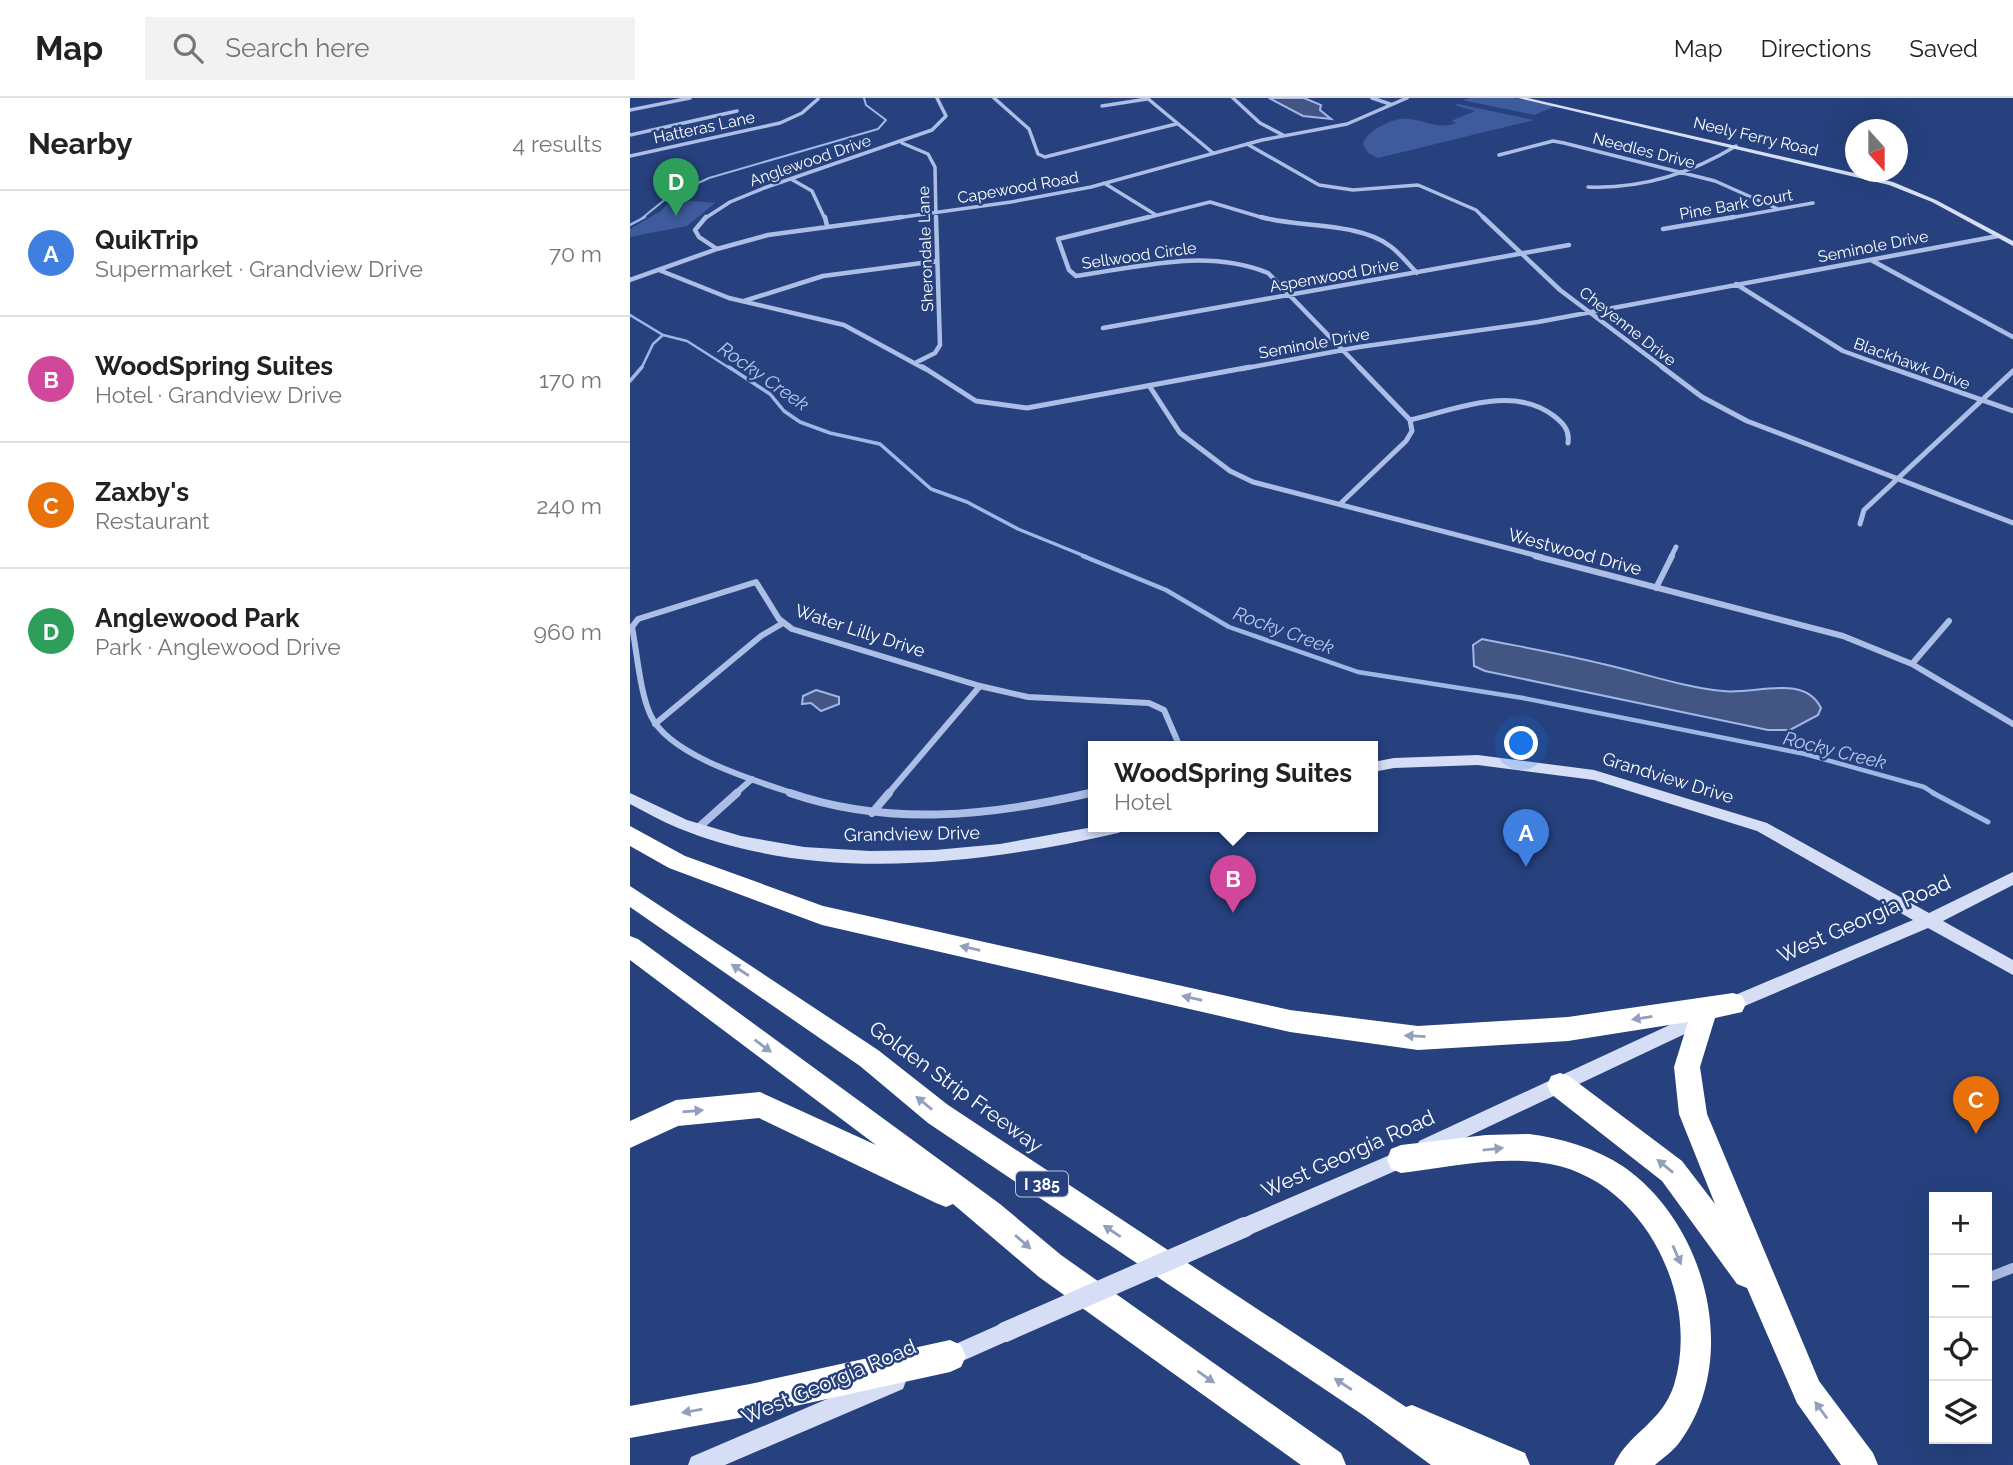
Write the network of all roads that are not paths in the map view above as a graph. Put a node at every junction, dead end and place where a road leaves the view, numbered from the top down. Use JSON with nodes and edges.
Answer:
{"nodes":[{"id":1,"x":690,"y":98,"type":"edge"},
{"id":2,"x":947,"y":98,"type":"edge"},
{"id":3,"x":994,"y":98,"type":"edge"},
{"id":4,"x":1147,"y":98,"type":"edge"},
{"id":5,"x":1233,"y":98,"type":"edge"},
{"id":6,"x":1373,"y":98,"type":"edge"},
{"id":7,"x":1407,"y":98,"type":"edge"},
{"id":8,"x":1521,"y":98,"type":"edge"},
{"id":9,"x":818,"y":99,"type":"edge"},
{"id":10,"x":938,"y":99,"type":"edge"},
{"id":11,"x":1391,"y":104,"type":"junction"},
{"id":12,"x":1102,"y":106,"type":"dead end"},
{"id":13,"x":630,"y":110,"type":"edge"},
{"id":14,"x":737,"y":111,"type":"dead end"},
{"id":15,"x":1177,"y":124,"type":"junction"},
{"id":16,"x":630,"y":135,"type":"edge"},
{"id":17,"x":1284,"y":136,"type":"junction"},
{"id":18,"x":900,"y":142,"type":"junction"},
{"id":19,"x":1247,"y":144,"type":"junction"},
{"id":20,"x":1736,"y":146,"type":"junction"},
{"id":21,"x":1213,"y":153,"type":"junction"},
{"id":22,"x":1499,"y":155,"type":"dead end"},
{"id":23,"x":630,"y":156,"type":"edge"},
{"id":24,"x":1685,"y":172,"type":"junction"},
{"id":25,"x":790,"y":179,"type":"junction"},
{"id":26,"x":1104,"y":183,"type":"junction"},
{"id":27,"x":1588,"y":187,"type":"dead end"},
{"id":28,"x":1813,"y":203,"type":"dead end"},
{"id":29,"x":1778,"y":209,"type":"junction"},
{"id":30,"x":935,"y":213,"type":"junction"},
{"id":31,"x":1157,"y":215,"type":"junction"},
{"id":32,"x":827,"y":226,"type":"junction"},
{"id":33,"x":1662,"y":229,"type":"dead end"},
{"id":34,"x":1998,"y":236,"type":"junction"},
{"id":35,"x":2013,"y":244,"type":"edge"},
{"id":36,"x":1569,"y":246,"type":"dead end"},
{"id":37,"x":717,"y":249,"type":"junction"},
{"id":38,"x":1522,"y":254,"type":"junction"},
{"id":39,"x":1870,"y":259,"type":"junction"},
{"id":40,"x":937,"y":261,"type":"junction"},
{"id":41,"x":659,"y":270,"type":"junction"},
{"id":42,"x":1417,"y":273,"type":"junction"},
{"id":43,"x":630,"y":281,"type":"edge"},
{"id":44,"x":1736,"y":284,"type":"junction"},
{"id":45,"x":1290,"y":295,"type":"junction"},
{"id":46,"x":743,"y":302,"type":"junction"},
{"id":47,"x":1590,"y":312,"type":"junction"},
{"id":48,"x":1103,"y":328,"type":"dead end"},
{"id":49,"x":2013,"y":337,"type":"edge"},
{"id":50,"x":1342,"y":350,"type":"junction"},
{"id":51,"x":917,"y":362,"type":"junction"},
{"id":52,"x":2013,"y":371,"type":"edge"},
{"id":53,"x":1150,"y":387,"type":"junction"},
{"id":54,"x":1982,"y":401,"type":"junction"},
{"id":55,"x":2013,"y":411,"type":"edge"},
{"id":56,"x":1410,"y":419,"type":"junction"},
{"id":57,"x":1568,"y":443,"type":"dead end"},
{"id":58,"x":1897,"y":479,"type":"junction"},
{"id":59,"x":1340,"y":504,"type":"junction"},
{"id":60,"x":1860,"y":523,"type":"dead end"},
{"id":61,"x":2013,"y":523,"type":"edge"},
{"id":62,"x":1676,"y":547,"type":"dead end"},
{"id":63,"x":1656,"y":588,"type":"junction"},
{"id":64,"x":1949,"y":621,"type":"dead end"},
{"id":65,"x":783,"y":623,"type":"junction"},
{"id":66,"x":1912,"y":664,"type":"junction"},
{"id":67,"x":980,"y":686,"type":"junction"},
{"id":68,"x":655,"y":724,"type":"junction"},
{"id":69,"x":2013,"y":724,"type":"edge"},
{"id":70,"x":1177,"y":741,"type":"edge"},
{"id":71,"x":1378,"y":766,"type":"edge"},
{"id":72,"x":752,"y":779,"type":"junction"},
{"id":73,"x":1088,"y":793,"type":"edge"},
{"id":74,"x":630,"y":798,"type":"edge"},
{"id":75,"x":872,"y":813,"type":"junction"},
{"id":76,"x":698,"y":828,"type":"junction"},
{"id":77,"x":1099,"y":832,"type":"edge"},
{"id":78,"x":630,"y":835,"type":"edge"},
{"id":79,"x":2013,"y":878,"type":"edge"},
{"id":80,"x":630,"y":895,"type":"edge"},
{"id":81,"x":1927,"y":921,"type":"junction"},
{"id":82,"x":630,"y":946,"type":"edge"},
{"id":83,"x":2013,"y":968,"type":"edge"},
{"id":84,"x":1733,"y":1004,"type":"junction"},
{"id":85,"x":1702,"y":1018,"type":"junction"},
{"id":86,"x":1560,"y":1085,"type":"junction"},
{"id":87,"x":630,"y":1135,"type":"edge"},
{"id":88,"x":1401,"y":1159,"type":"junction"},
{"id":89,"x":990,"y":1214,"type":"junction"},
{"id":90,"x":2013,"y":1268,"type":"edge"},
{"id":91,"x":1992,"y":1276,"type":"edge"},
{"id":92,"x":1766,"y":1297,"type":"junction"},
{"id":93,"x":950,"y":1356,"type":"junction"},
{"id":94,"x":1374,"y":1404,"type":"junction"},
{"id":95,"x":630,"y":1422,"type":"edge"},
{"id":96,"x":699,"y":1465,"type":"edge"},
{"id":97,"x":1329,"y":1465,"type":"edge"},
{"id":98,"x":1459,"y":1465,"type":"edge"},
{"id":99,"x":1513,"y":1465,"type":"edge"},
{"id":100,"x":1631,"y":1465,"type":"edge"},
{"id":101,"x":1861,"y":1465,"type":"edge"}],
"edges":[{"from":1,"to":13,"type":"street"},
{"from":2,"to":10,"type":"street"},
{"from":3,"to":15,"type":"street"},
{"from":4,"to":12,"type":"street"},
{"from":4,"to":15,"type":"street"},
{"from":5,"to":17,"type":"street"},
{"from":6,"to":11,"type":"street"},
{"from":7,"to":11,"type":"street","name":"Capewood Road"},
{"from":8,"to":20,"type":"street","name":"Neely Ferry Road"},
{"from":9,"to":23,"type":"street","name":"Hatteras Lane"},
{"from":10,"to":18,"type":"street","name":"Anglewood Drive"},
{"from":11,"to":17,"type":"street","name":"Capewood Road"},
{"from":14,"to":16,"type":"street"},
{"from":15,"to":21,"type":"street"},
{"from":17,"to":19,"type":"street","name":"Capewood Road"},
{"from":18,"to":25,"type":"street","name":"Anglewood Drive"},
{"from":18,"to":30,"type":"street","name":"Sherondale Lane"},
{"from":19,"to":21,"type":"street","name":"Capewood Road"},
{"from":19,"to":38,"type":"street","name":"Cheyenne Drive"},
{"from":20,"to":24,"type":"street"},
{"from":20,"to":34,"type":"street","name":"Neely Ferry Road"},
{"from":21,"to":26,"type":"street","name":"Capewood Road"},
{"from":22,"to":24,"type":"street","name":"Needles Drive"},
{"from":24,"to":27,"type":"street"},
{"from":24,"to":29,"type":"street","name":"Needles Drive"},
{"from":25,"to":32,"type":"street"},
{"from":25,"to":37,"type":"street","name":"Anglewood Drive"},
{"from":26,"to":30,"type":"street","name":"Capewood Road"},
{"from":26,"to":31,"type":"street"},
{"from":28,"to":29,"type":"street","name":"Pine Bark Court"},
{"from":29,"to":33,"type":"street","name":"Pine Bark Court"},
{"from":30,"to":32,"type":"street","name":"Capewood Road"},
{"from":30,"to":40,"type":"street","name":"Sherondale Lane"},
{"from":31,"to":42,"type":"street","name":"Sellwood Circle"},
{"from":31,"to":45,"type":"street","name":"Sellwood Circle"},
{"from":32,"to":37,"type":"street","name":"Capewood Road"},
{"from":34,"to":35,"type":"street","name":"Neely Ferry Road"},
{"from":34,"to":39,"type":"street","name":"Seminole Drive"},
{"from":36,"to":38,"type":"street","name":"Aspenwood Drive"},
{"from":37,"to":41,"type":"street","name":"Capewood Road"},
{"from":38,"to":42,"type":"street","name":"Aspenwood Drive"},
{"from":38,"to":47,"type":"street","name":"Cheyenne Drive"},
{"from":39,"to":44,"type":"street","name":"Seminole Drive"},
{"from":39,"to":49,"type":"street"},
{"from":40,"to":46,"type":"street"},
{"from":40,"to":51,"type":"street","name":"Sherondale Lane"},
{"from":41,"to":43,"type":"street","name":"Capewood Road"},
{"from":41,"to":46,"type":"street","name":"Seminole Drive"},
{"from":42,"to":45,"type":"street","name":"Aspenwood Drive"},
{"from":44,"to":47,"type":"street","name":"Seminole Drive"},
{"from":44,"to":54,"type":"street","name":"Blackhawk Drive"},
{"from":45,"to":48,"type":"street","name":"Aspenwood Drive"},
{"from":45,"to":50,"type":"street","name":"Sellwood Circle"},
{"from":46,"to":51,"type":"street","name":"Seminole Drive"},
{"from":47,"to":50,"type":"street","name":"Seminole Drive"},
{"from":47,"to":58,"type":"street","name":"Cheyenne Drive"},
{"from":50,"to":53,"type":"street","name":"Seminole Drive"},
{"from":50,"to":56,"type":"street","name":"Sellwood Circle"},
{"from":51,"to":53,"type":"street","name":"Seminole Drive"},
{"from":52,"to":54,"type":"street"},
{"from":53,"to":59,"type":"street","name":"Westwood Drive"},
{"from":54,"to":55,"type":"street","name":"Blackhawk Drive"},
{"from":54,"to":58,"type":"street"},
{"from":56,"to":57,"type":"street"},
{"from":56,"to":59,"type":"street"},
{"from":58,"to":60,"type":"street"},
{"from":58,"to":61,"type":"street","name":"Cheyenne Drive"},
{"from":59,"to":63,"type":"street","name":"Westwood Drive"},
{"from":62,"to":63,"type":"street"},
{"from":63,"to":66,"type":"street","name":"Westwood Drive"},
{"from":64,"to":66,"type":"street"},
{"from":65,"to":67,"type":"street","name":"Water Lilly Drive"},
{"from":65,"to":68,"type":"street"},
{"from":65,"to":68,"type":"street","name":"Water Lilly Drive"},
{"from":66,"to":69,"type":"street","name":"Westwood Drive"},
{"from":67,"to":70,"type":"street","name":"Water Lilly Drive"},
{"from":67,"to":75,"type":"street"},
{"from":68,"to":72,"type":"street"},
{"from":71,"to":81,"type":"street","name":"Grandview Drive"},
{"from":72,"to":75,"type":"street"},
{"from":72,"to":76,"type":"street"},
{"from":73,"to":75,"type":"street"},
{"from":74,"to":76,"type":"street","name":"Grandview Drive"},
{"from":76,"to":77,"type":"street","name":"Grandview Drive"},
{"from":84,"to":78,"type":"highway","one_way":true},
{"from":79,"to":81,"type":"street","name":"West Georgia Road"},
{"from":94,"to":80,"type":"highway","name":"Golden Strip Freeway","number":"I 385","one_way":true},
{"from":81,"to":83,"type":"street","name":"Grandview Drive"},
{"from":81,"to":84,"type":"street","name":"West Georgia Road"},
{"from":82,"to":89,"type":"highway","one_way":true},
{"from":84,"to":85,"type":"street","name":"West Georgia Road"},
{"from":85,"to":86,"type":"street","name":"West Georgia Road"},
{"from":85,"to":92,"type":"highway"},
{"from":86,"to":88,"type":"street","name":"West Georgia Road"},
{"from":92,"to":86,"type":"highway","one_way":true},
{"from":87,"to":89,"type":"highway","one_way":true},
{"from":88,"to":93,"type":"street","name":"West Georgia Road","bridge":true},
{"from":88,"to":100,"type":"highway","one_way":true},
{"from":89,"to":97,"type":"highway","one_way":true},
{"from":90,"to":91,"type":"street"},
{"from":101,"to":92,"type":"highway","one_way":true},
{"from":93,"to":95,"type":"highway","one_way":true},
{"from":93,"to":96,"type":"street","name":"West Georgia Road"},
{"from":94,"to":98,"type":"highway","name":"Golden Strip Freeway","number":"I 385"},
{"from":94,"to":99,"type":"highway"}]}
